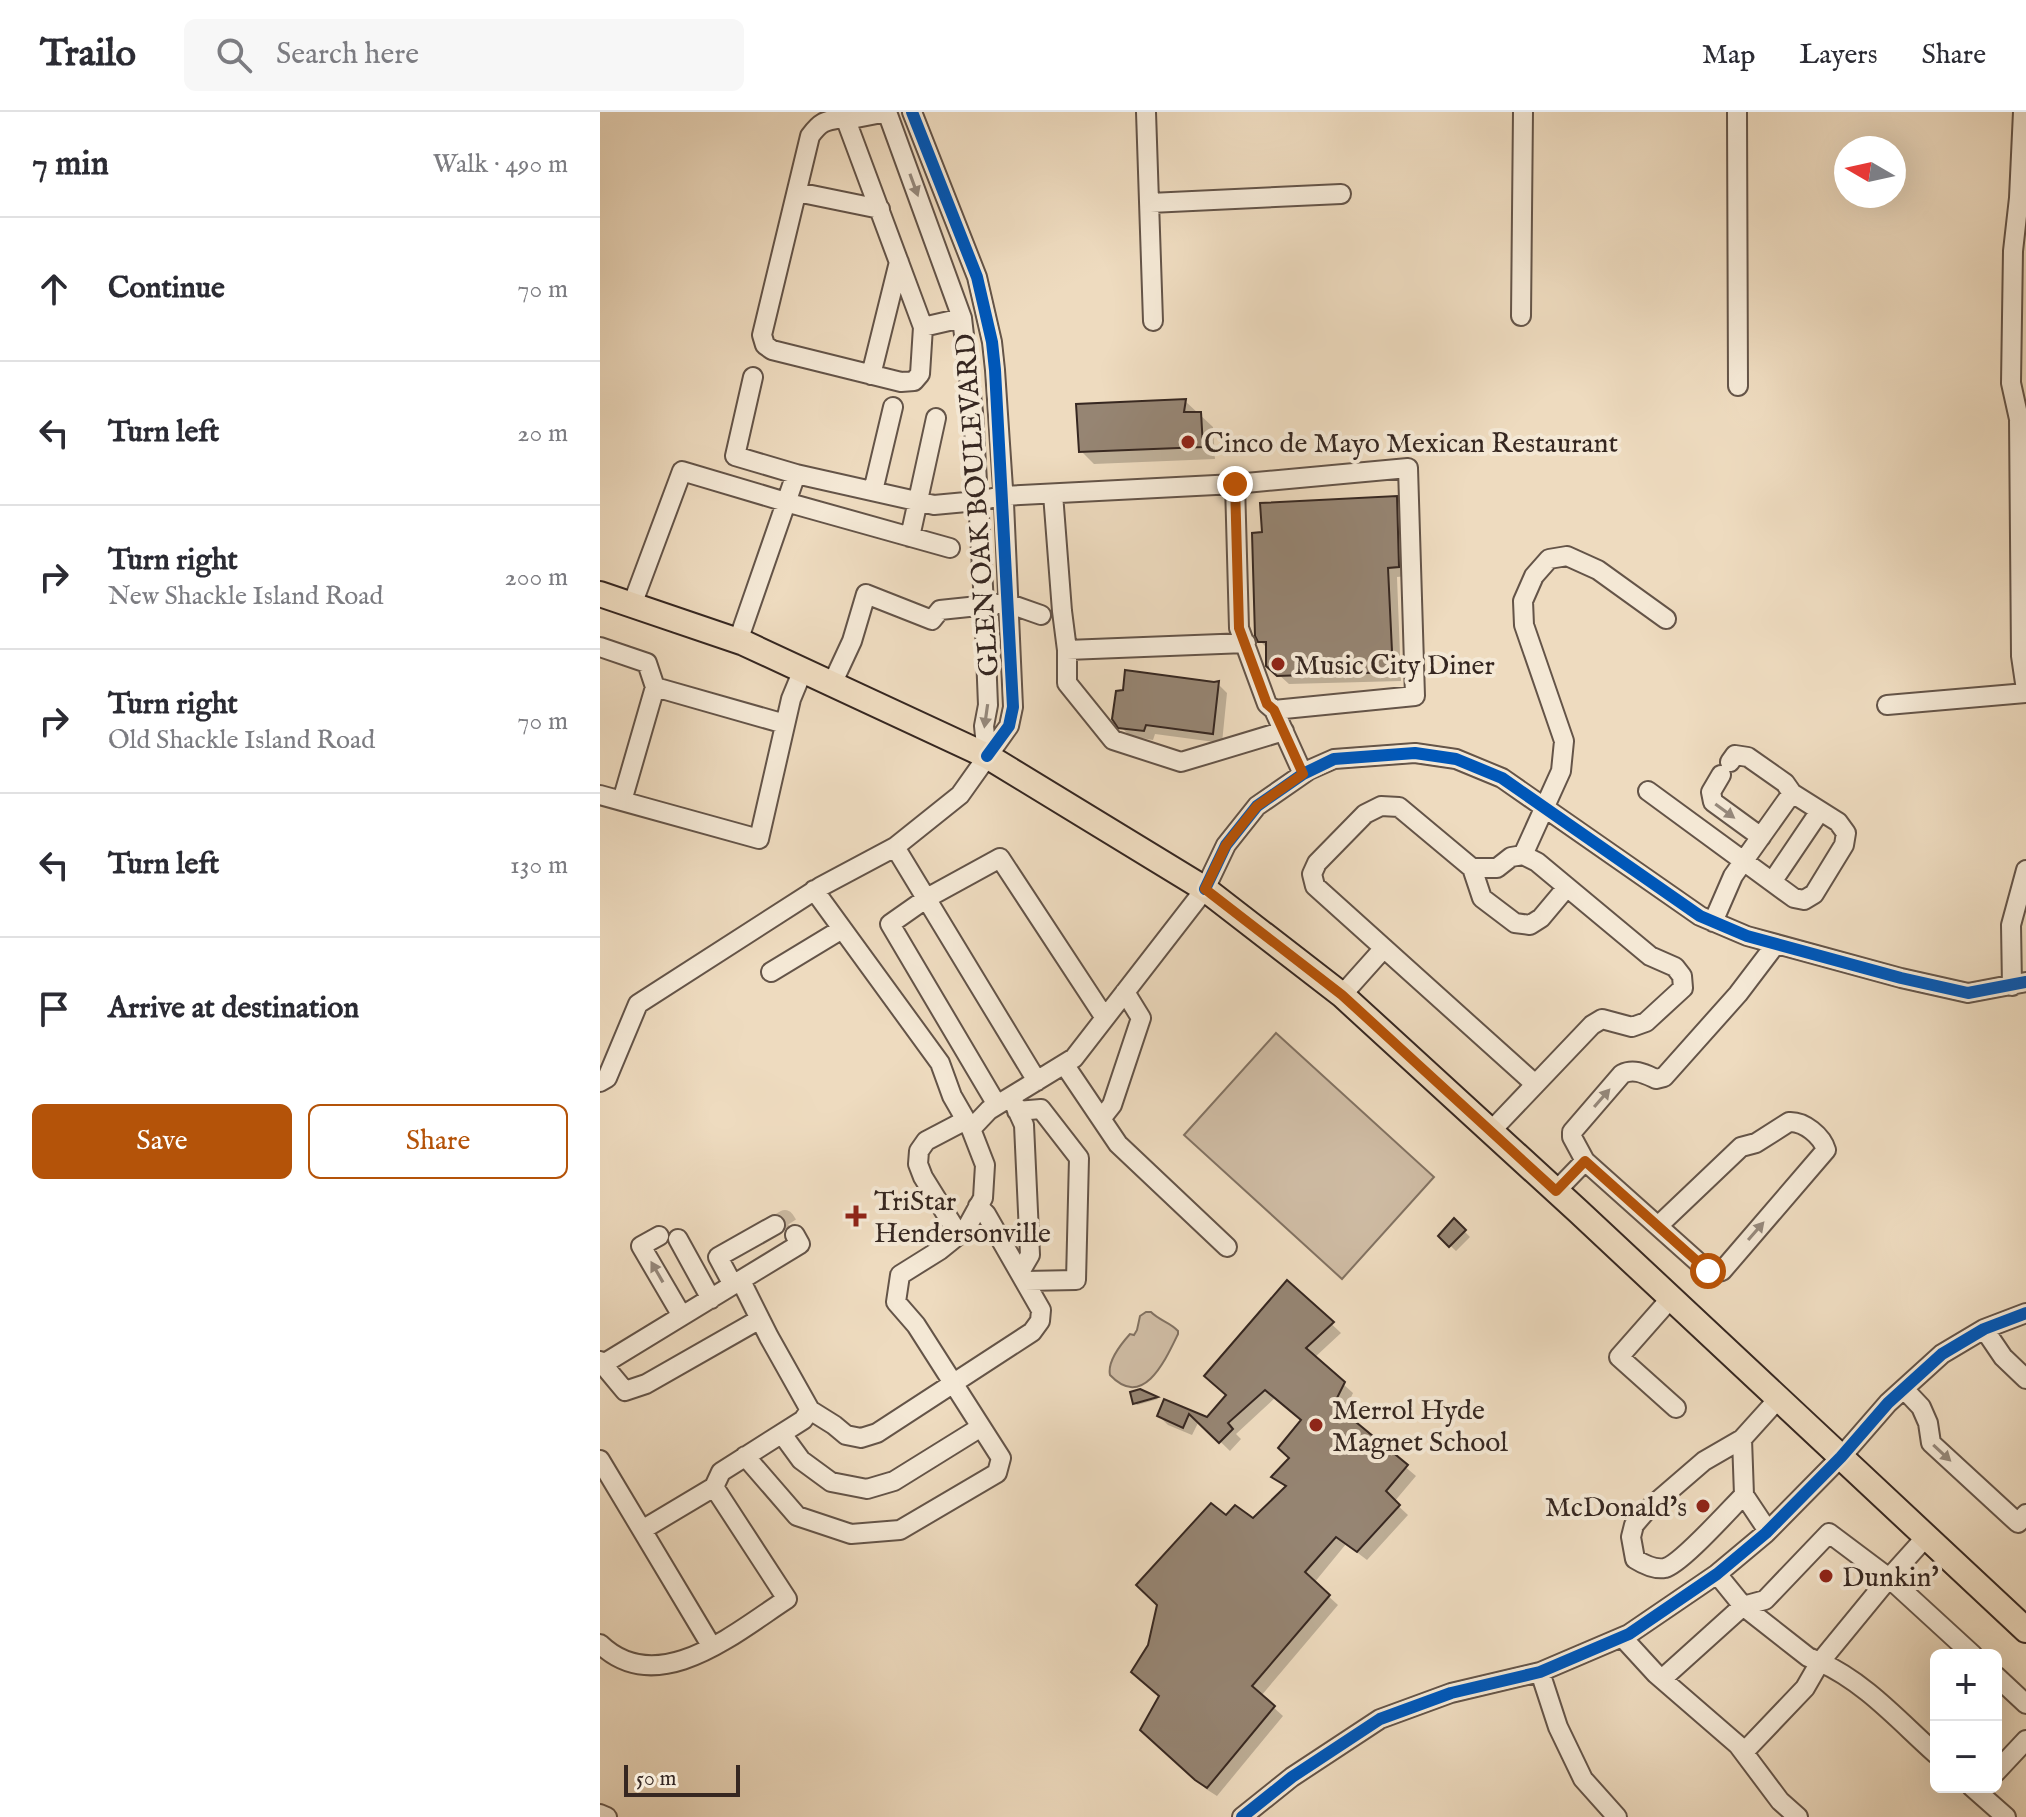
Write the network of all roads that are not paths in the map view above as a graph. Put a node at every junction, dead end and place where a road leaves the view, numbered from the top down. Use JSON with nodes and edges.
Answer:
{"nodes":[{"id":1,"x":887,"y":112,"type":"edge"},
{"id":2,"x":912,"y":112,"type":"edge"},
{"id":3,"x":1146,"y":112,"type":"edge"},
{"id":4,"x":1523,"y":112,"type":"edge"},
{"id":5,"x":1737,"y":112,"type":"edge"},
{"id":6,"x":2023,"y":112,"type":"edge"},
{"id":7,"x":846,"y":120,"type":"junction"},
{"id":8,"x":797,"y":192,"type":"junction"},
{"id":9,"x":1341,"y":194,"type":"dead end"},
{"id":10,"x":1150,"y":203,"type":"junction"},
{"id":11,"x":880,"y":209,"type":"junction"},
{"id":12,"x":2019,"y":257,"type":"edge"},
{"id":13,"x":899,"y":262,"type":"junction"},
{"id":14,"x":1521,"y":316,"type":"dead end"},
{"id":15,"x":962,"y":318,"type":"junction"},
{"id":16,"x":1153,"y":321,"type":"dead end"},
{"id":17,"x":923,"y":327,"type":"junction"},
{"id":18,"x":2026,"y":333,"type":"edge"},
{"id":19,"x":2011,"y":347,"type":"junction"},
{"id":20,"x":871,"y":375,"type":"junction"},
{"id":21,"x":753,"y":377,"type":"dead end"},
{"id":22,"x":1738,"y":386,"type":"dead end"},
{"id":23,"x":893,"y":407,"type":"dead end"},
{"id":24,"x":936,"y":418,"type":"dead end"},
{"id":25,"x":796,"y":474,"type":"junction"},
{"id":26,"x":1235,"y":484,"type":"junction"},
{"id":27,"x":873,"y":491,"type":"junction"},
{"id":28,"x":1053,"y":494,"type":"junction"},
{"id":29,"x":1003,"y":496,"type":"junction"},
{"id":30,"x":918,"y":501,"type":"junction"},
{"id":31,"x":977,"y":501,"type":"junction"},
{"id":32,"x":786,"y":502,"type":"junction"},
{"id":33,"x":910,"y":537,"type":"junction"},
{"id":34,"x":950,"y":548,"type":"dead end"},
{"id":35,"x":600,"y":594,"type":"edge"},
{"id":36,"x":1007,"y":603,"type":"junction"},
{"id":37,"x":984,"y":604,"type":"junction"},
{"id":38,"x":632,"y":605,"type":"junction"},
{"id":39,"x":1062,"y":611,"type":"junction"},
{"id":40,"x":1041,"y":615,"type":"junction"},
{"id":41,"x":1666,"y":619,"type":"dead end"},
{"id":42,"x":2024,"y":624,"type":"edge"},
{"id":43,"x":1009,"y":634,"type":"junction"},
{"id":44,"x":738,"y":641,"type":"junction"},
{"id":45,"x":1246,"y":643,"type":"junction"},
{"id":46,"x":600,"y":647,"type":"edge"},
{"id":47,"x":1067,"y":650,"type":"junction"},
{"id":48,"x":803,"y":670,"type":"junction"},
{"id":49,"x":832,"y":684,"type":"junction"},
{"id":50,"x":655,"y":687,"type":"junction"},
{"id":51,"x":2026,"y":692,"type":"edge"},
{"id":52,"x":1887,"y":705,"type":"dead end"},
{"id":53,"x":1274,"y":710,"type":"junction"},
{"id":54,"x":785,"y":724,"type":"junction"},
{"id":55,"x":1284,"y":731,"type":"junction"},
{"id":56,"x":987,"y":756,"type":"junction"},
{"id":57,"x":1303,"y":774,"type":"junction"},
{"id":58,"x":1648,"y":791,"type":"dead end"},
{"id":59,"x":1792,"y":793,"type":"junction"},
{"id":60,"x":600,"y":795,"type":"edge"},
{"id":61,"x":622,"y":801,"type":"junction"},
{"id":62,"x":1544,"y":806,"type":"junction"},
{"id":63,"x":1820,"y":811,"type":"junction"},
{"id":64,"x":1761,"y":837,"type":"junction"},
{"id":65,"x":895,"y":847,"type":"junction"},
{"id":66,"x":1523,"y":855,"type":"junction"},
{"id":67,"x":1744,"y":862,"type":"junction"},
{"id":68,"x":1472,"y":868,"type":"junction"},
{"id":69,"x":2026,"y":870,"type":"edge"},
{"id":70,"x":1772,"y":882,"type":"junction"},
{"id":71,"x":1567,"y":887,"type":"junction"},
{"id":72,"x":1205,"y":889,"type":"junction"},
{"id":73,"x":814,"y":890,"type":"junction"},
{"id":74,"x":927,"y":898,"type":"junction"},
{"id":75,"x":1713,"y":922,"type":"junction"},
{"id":76,"x":842,"y":929,"type":"junction"},
{"id":77,"x":1776,"y":944,"type":"junction"},
{"id":78,"x":1384,"y":948,"type":"junction"},
{"id":79,"x":771,"y":972,"type":"dead end"},
{"id":80,"x":918,"y":972,"type":"junction"},
{"id":81,"x":2019,"y":984,"type":"edge"},
{"id":82,"x":888,"y":991,"type":"junction"},
{"id":83,"x":1125,"y":992,"type":"junction"},
{"id":84,"x":1342,"y":995,"type":"junction"},
{"id":85,"x":1105,"y":1018,"type":"junction"},
{"id":86,"x":1064,"y":1064,"type":"junction"},
{"id":87,"x":1037,"y":1081,"type":"junction"},
{"id":88,"x":600,"y":1082,"type":"edge"},
{"id":89,"x":1535,"y":1084,"type":"junction"},
{"id":90,"x":1009,"y":1104,"type":"junction"},
{"id":91,"x":1101,"y":1119,"type":"junction"},
{"id":92,"x":968,"y":1124,"type":"junction"},
{"id":93,"x":1491,"y":1131,"type":"junction"},
{"id":94,"x":1585,"y":1161,"type":"junction"},
{"id":95,"x":1556,"y":1191,"type":"junction"},
{"id":96,"x":978,"y":1206,"type":"junction"},
{"id":97,"x":775,"y":1225,"type":"dead end"},
{"id":98,"x":1658,"y":1226,"type":"junction"},
{"id":99,"x":959,"y":1235,"type":"junction"},
{"id":100,"x":798,"y":1240,"type":"dead end"},
{"id":101,"x":1227,"y":1247,"type":"dead end"},
{"id":102,"x":1023,"y":1276,"type":"junction"},
{"id":103,"x":737,"y":1283,"type":"junction"},
{"id":104,"x":1671,"y":1298,"type":"junction"},
{"id":105,"x":711,"y":1299,"type":"junction"},
{"id":106,"x":2026,"y":1313,"type":"edge"},
{"id":107,"x":682,"y":1316,"type":"junction"},
{"id":108,"x":760,"y":1319,"type":"junction"},
{"id":109,"x":1984,"y":1329,"type":"junction"},
{"id":110,"x":601,"y":1364,"type":"edge"},
{"id":111,"x":2026,"y":1379,"type":"edge"},
{"id":112,"x":953,"y":1383,"type":"junction"},
{"id":113,"x":1904,"y":1389,"type":"junction"},
{"id":114,"x":1779,"y":1398,"type":"junction"},
{"id":115,"x":1676,"y":1408,"type":"dead end"},
{"id":116,"x":810,"y":1410,"type":"junction"},
{"id":117,"x":981,"y":1427,"type":"junction"},
{"id":118,"x":782,"y":1434,"type":"junction"},
{"id":119,"x":1742,"y":1439,"type":"junction"},
{"id":120,"x":745,"y":1456,"type":"junction"},
{"id":121,"x":1841,"y":1457,"type":"junction"},
{"id":122,"x":600,"y":1460,"type":"edge"},
{"id":123,"x":714,"y":1487,"type":"junction"},
{"id":124,"x":1744,"y":1495,"type":"junction"},
{"id":125,"x":2026,"y":1514,"type":"edge"},
{"id":126,"x":642,"y":1530,"type":"junction"},
{"id":127,"x":1768,"y":1531,"type":"junction"},
{"id":128,"x":1925,"y":1538,"type":"junction"},
{"id":129,"x":1673,"y":1564,"type":"junction"},
{"id":130,"x":1717,"y":1574,"type":"junction"},
{"id":131,"x":1889,"y":1578,"type":"junction"},
{"id":132,"x":1686,"y":1596,"type":"junction"},
{"id":133,"x":1743,"y":1606,"type":"junction"},
{"id":134,"x":2026,"y":1630,"type":"edge"},
{"id":135,"x":1623,"y":1638,"type":"junction"},
{"id":136,"x":600,"y":1644,"type":"edge"},
{"id":137,"x":712,"y":1647,"type":"junction"},
{"id":138,"x":1966,"y":1649,"type":"edge"},
{"id":139,"x":1820,"y":1662,"type":"junction"},
{"id":140,"x":1540,"y":1672,"type":"junction"},
{"id":141,"x":1662,"y":1679,"type":"junction"},
{"id":142,"x":2002,"y":1682,"type":"edge"},
{"id":143,"x":2026,"y":1704,"type":"edge"},
{"id":144,"x":2026,"y":1740,"type":"edge"},
{"id":145,"x":1930,"y":1749,"type":"edge"},
{"id":146,"x":1744,"y":1752,"type":"junction"},
{"id":147,"x":2002,"y":1766,"type":"edge"},
{"id":148,"x":1982,"y":1793,"type":"edge"},
{"id":149,"x":600,"y":1814,"type":"edge"},
{"id":150,"x":607,"y":1817,"type":"edge"},
{"id":151,"x":1242,"y":1817,"type":"edge"},
{"id":152,"x":1617,"y":1817,"type":"edge"},
{"id":153,"x":1798,"y":1817,"type":"edge"},
{"id":154,"x":2006,"y":1817,"type":"edge"}],
"edges":[{"from":1,"to":7,"type":"street"},
{"from":1,"to":15,"type":"street","name":"GLEN OAK BOULEVARD","one_way":true},
{"from":2,"to":29,"type":"street","name":"GLEN OAK BOULEVARD"},
{"from":3,"to":10,"type":"street"},
{"from":4,"to":14,"type":"street"},
{"from":5,"to":22,"type":"street"},
{"from":6,"to":12,"type":"street"},
{"from":7,"to":8,"type":"street"},
{"from":7,"to":11,"type":"street"},
{"from":8,"to":11,"type":"street"},
{"from":8,"to":20,"type":"street"},
{"from":9,"to":10,"type":"street"},
{"from":10,"to":16,"type":"street"},
{"from":11,"to":13,"type":"street"},
{"from":12,"to":19,"type":"street"},
{"from":13,"to":17,"type":"street"},
{"from":13,"to":20,"type":"street"},
{"from":15,"to":17,"type":"street"},
{"from":15,"to":31,"type":"street","name":"GLEN OAK BOULEVARD"},
{"from":17,"to":20,"type":"street"},
{"from":18,"to":19,"type":"street"},
{"from":19,"to":42,"type":"street"},
{"from":21,"to":25,"type":"street"},
{"from":23,"to":27,"type":"street"},
{"from":24,"to":30,"type":"street"},
{"from":25,"to":27,"type":"street"},
{"from":25,"to":32,"type":"street"},
{"from":26,"to":28,"type":"street"},
{"from":26,"to":45,"type":"street"},
{"from":26,"to":53,"type":"street"},
{"from":27,"to":30,"type":"street"},
{"from":28,"to":29,"type":"street"},
{"from":28,"to":39,"type":"street"},
{"from":29,"to":31,"type":"street"},
{"from":29,"to":36,"type":"street","name":"GLEN OAK BOULEVARD"},
{"from":30,"to":31,"type":"street"},
{"from":30,"to":33,"type":"street"},
{"from":31,"to":37,"type":"street","name":"GLEN OAK BOULEVARD"},
{"from":32,"to":33,"type":"street"},
{"from":32,"to":38,"type":"street"},
{"from":32,"to":44,"type":"street"},
{"from":33,"to":34,"type":"street"},
{"from":35,"to":38,"type":"main road"},
{"from":36,"to":37,"type":"street"},
{"from":36,"to":40,"type":"street"},
{"from":36,"to":43,"type":"street","name":"GLEN OAK BOULEVARD"},
{"from":37,"to":49,"type":"street"},
{"from":37,"to":56,"type":"street","name":"GLEN OAK BOULEVARD","one_way":true},
{"from":38,"to":44,"type":"main road"},
{"from":39,"to":40,"type":"street"},
{"from":39,"to":47,"type":"street"},
{"from":40,"to":43,"type":"street"},
{"from":41,"to":62,"type":"street"},
{"from":42,"to":51,"type":"street"},
{"from":43,"to":56,"type":"street","name":"GLEN OAK BOULEVARD"},
{"from":44,"to":48,"type":"main road"},
{"from":45,"to":47,"type":"street"},
{"from":45,"to":53,"type":"street"},
{"from":46,"to":50,"type":"street"},
{"from":47,"to":55,"type":"street"},
{"from":48,"to":49,"type":"main road"},
{"from":48,"to":54,"type":"street"},
{"from":49,"to":56,"type":"main road"},
{"from":50,"to":54,"type":"street"},
{"from":50,"to":61,"type":"street"},
{"from":51,"to":52,"type":"street"},
{"from":53,"to":55,"type":"street"},
{"from":54,"to":61,"type":"street"},
{"from":55,"to":57,"type":"street"},
{"from":56,"to":65,"type":"street"},
{"from":56,"to":72,"type":"main road"},
{"from":57,"to":62,"type":"street"},
{"from":57,"to":72,"type":"street"},
{"from":58,"to":67,"type":"street"},
{"from":59,"to":63,"type":"street"},
{"from":59,"to":64,"type":"street"},
{"from":59,"to":64,"type":"street","one_way":true},
{"from":60,"to":61,"type":"street"},
{"from":62,"to":66,"type":"street"},
{"from":62,"to":75,"type":"street"},
{"from":63,"to":70,"type":"street"},
{"from":63,"to":70,"type":"street"},
{"from":64,"to":67,"type":"street"},
{"from":65,"to":73,"type":"street"},
{"from":65,"to":74,"type":"street"},
{"from":66,"to":68,"type":"street"},
{"from":66,"to":71,"type":"street"},
{"from":67,"to":70,"type":"street"},
{"from":67,"to":75,"type":"street"},
{"from":68,"to":71,"type":"street"},
{"from":68,"to":78,"type":"street"},
{"from":69,"to":81,"type":"street"},
{"from":71,"to":89,"type":"street"},
{"from":72,"to":83,"type":"street"},
{"from":72,"to":84,"type":"main road"},
{"from":73,"to":76,"type":"street"},
{"from":73,"to":88,"type":"street"},
{"from":74,"to":80,"type":"street"},
{"from":74,"to":85,"type":"street"},
{"from":74,"to":87,"type":"street"},
{"from":75,"to":77,"type":"street"},
{"from":76,"to":79,"type":"street"},
{"from":76,"to":82,"type":"street"},
{"from":77,"to":81,"type":"street"},
{"from":94,"to":77,"type":"street","one_way":true},
{"from":78,"to":84,"type":"street"},
{"from":78,"to":89,"type":"street"},
{"from":80,"to":82,"type":"street"},
{"from":80,"to":90,"type":"street"},
{"from":82,"to":92,"type":"street"},
{"from":83,"to":85,"type":"street"},
{"from":83,"to":91,"type":"street"},
{"from":84,"to":93,"type":"main road"},
{"from":85,"to":86,"type":"street"},
{"from":86,"to":87,"type":"street"},
{"from":86,"to":91,"type":"street"},
{"from":87,"to":90,"type":"street"},
{"from":89,"to":93,"type":"street"},
{"from":90,"to":92,"type":"street"},
{"from":90,"to":102,"type":"street"},
{"from":90,"to":102,"type":"street"},
{"from":91,"to":101,"type":"street"},
{"from":92,"to":96,"type":"street"},
{"from":92,"to":99,"type":"street"},
{"from":93,"to":95,"type":"main road"},
{"from":94,"to":95,"type":"street"},
{"from":94,"to":98,"type":"street"},
{"from":95,"to":104,"type":"main road"},
{"from":96,"to":99,"type":"street"},
{"from":96,"to":102,"type":"street"},
{"from":97,"to":103,"type":"street"},
{"from":98,"to":98,"type":"street","one_way":true},
{"from":99,"to":112,"type":"street"},
{"from":100,"to":103,"type":"street"},
{"from":102,"to":112,"type":"street"},
{"from":103,"to":105,"type":"street"},
{"from":103,"to":108,"type":"street"},
{"from":104,"to":114,"type":"main road"},
{"from":104,"to":115,"type":"street"},
{"from":105,"to":107,"type":"street"},
{"from":107,"to":105,"type":"street","one_way":true},
{"from":106,"to":109,"type":"street"},
{"from":107,"to":110,"type":"street"},
{"from":108,"to":110,"type":"street"},
{"from":108,"to":116,"type":"street"},
{"from":109,"to":111,"type":"street"},
{"from":109,"to":113,"type":"street"},
{"from":112,"to":116,"type":"street"},
{"from":112,"to":117,"type":"street"},
{"from":113,"to":121,"type":"street"},
{"from":113,"to":125,"type":"street","one_way":true},
{"from":114,"to":119,"type":"street"},
{"from":114,"to":121,"type":"main road"},
{"from":116,"to":118,"type":"street"},
{"from":117,"to":118,"type":"street"},
{"from":117,"to":120,"type":"street"},
{"from":118,"to":120,"type":"street"},
{"from":119,"to":124,"type":"street"},
{"from":119,"to":129,"type":"street"},
{"from":120,"to":123,"type":"street"},
{"from":121,"to":127,"type":"street"},
{"from":121,"to":128,"type":"main road"},
{"from":122,"to":126,"type":"street"},
{"from":123,"to":126,"type":"street"},
{"from":123,"to":137,"type":"street"},
{"from":124,"to":127,"type":"street"},
{"from":124,"to":129,"type":"street"},
{"from":126,"to":137,"type":"street"},
{"from":127,"to":130,"type":"street"},
{"from":128,"to":131,"type":"street"},
{"from":128,"to":134,"type":"main road"},
{"from":129,"to":132,"type":"street"},
{"from":130,"to":132,"type":"street"},
{"from":130,"to":133,"type":"street"},
{"from":131,"to":133,"type":"street"},
{"from":131,"to":138,"type":"street"},
{"from":131,"to":139,"type":"street"},
{"from":132,"to":135,"type":"street"},
{"from":133,"to":139,"type":"street"},
{"from":133,"to":141,"type":"street"},
{"from":135,"to":140,"type":"street"},
{"from":135,"to":141,"type":"street"},
{"from":136,"to":137,"type":"street"},
{"from":139,"to":145,"type":"street"},
{"from":139,"to":146,"type":"street"},
{"from":140,"to":151,"type":"street"},
{"from":140,"to":152,"type":"street"},
{"from":141,"to":146,"type":"street"},
{"from":142,"to":143,"type":"street"},
{"from":144,"to":147,"type":"street"},
{"from":146,"to":153,"type":"street"},
{"from":148,"to":154,"type":"street"},
{"from":149,"to":150,"type":"street"}]}
